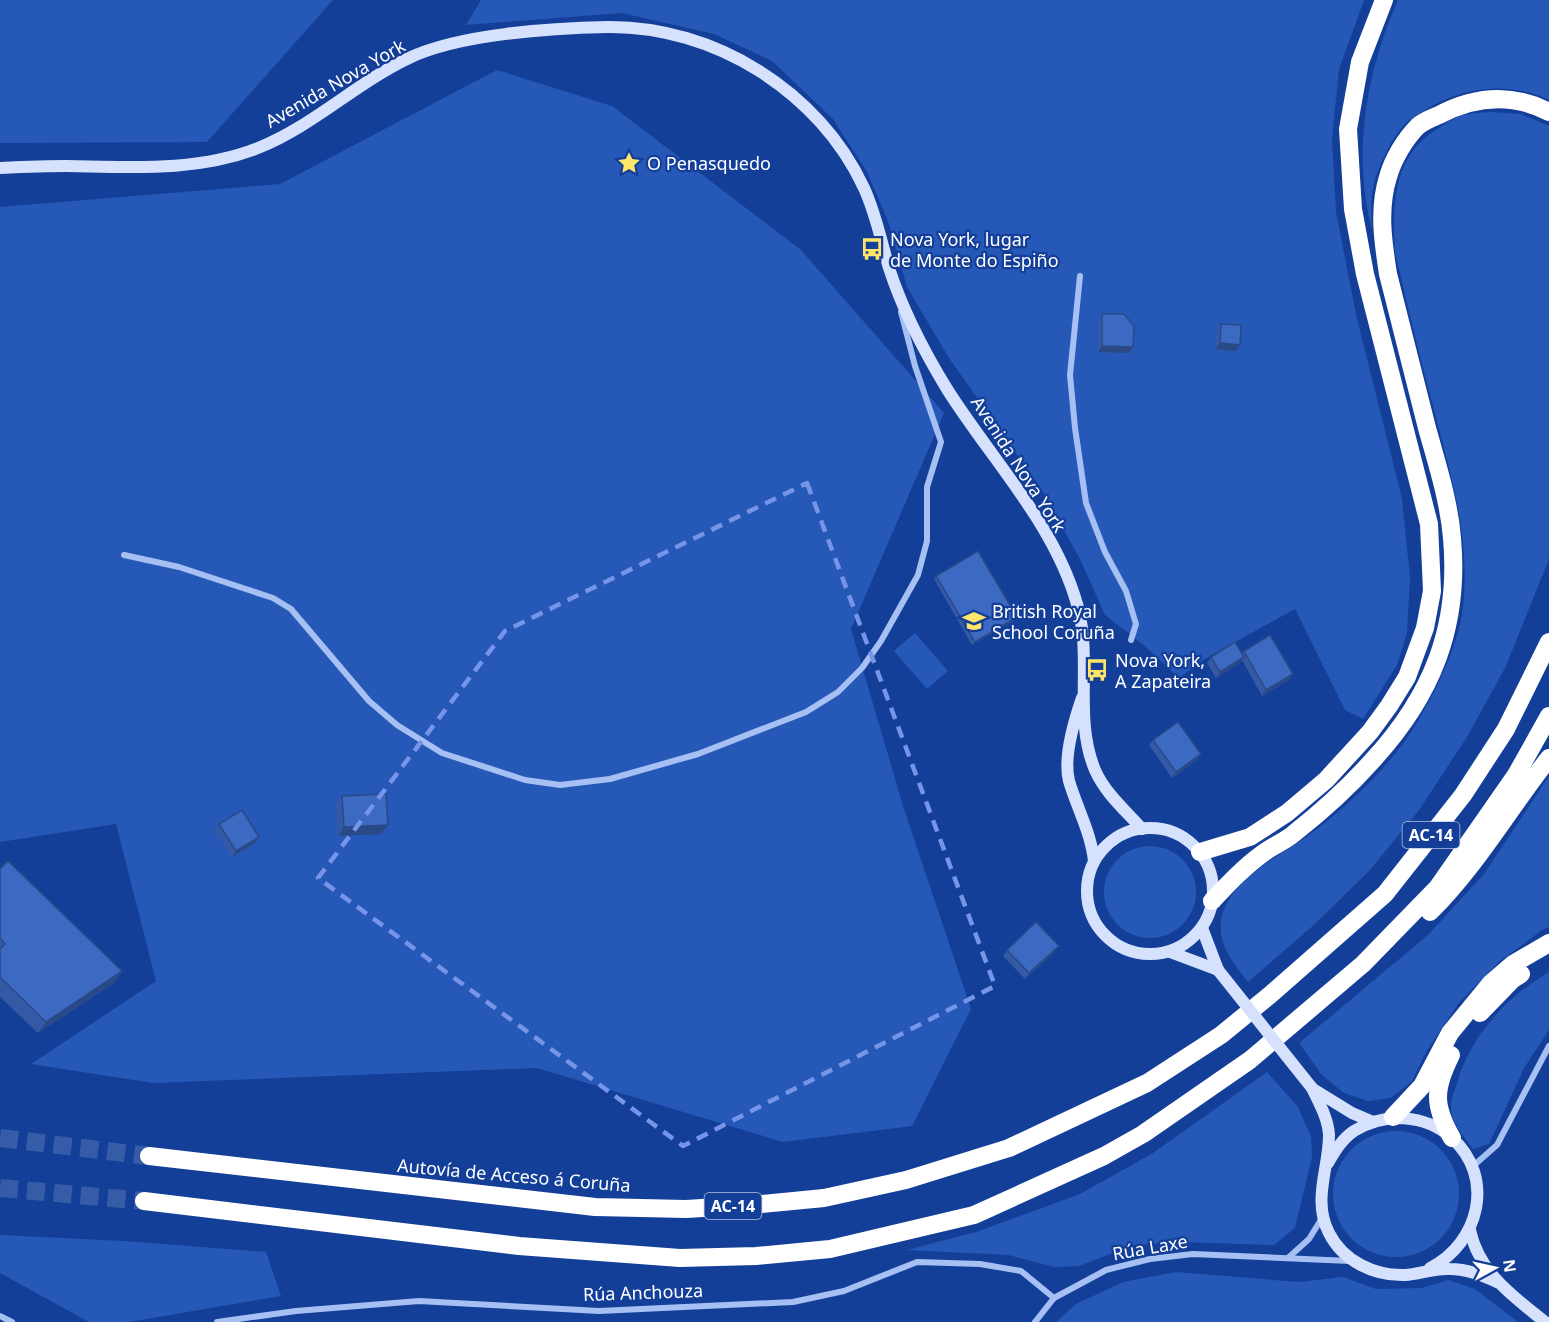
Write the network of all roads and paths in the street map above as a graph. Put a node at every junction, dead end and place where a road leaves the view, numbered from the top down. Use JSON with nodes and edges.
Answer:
{"nodes":[{"id":1,"x":1384,"y":0,"type":"edge"},
{"id":2,"x":1549,"y":112,"type":"edge"},
{"id":3,"x":0,"y":168,"type":"edge"},
{"id":4,"x":890,"y":269,"type":"junction"},
{"id":5,"x":1080,"y":276,"type":"dead end"},
{"id":6,"x":124,"y":555,"type":"dead end"},
{"id":7,"x":1131,"y":640,"type":"dead end"},
{"id":8,"x":1549,"y":642,"type":"edge"},
{"id":9,"x":1085,"y":689,"type":"junction"},
{"id":10,"x":1549,"y":716,"type":"edge"},
{"id":11,"x":1549,"y":758,"type":"edge"},
{"id":12,"x":1142,"y":829,"type":"junction"},
{"id":13,"x":1200,"y":852,"type":"junction"},
{"id":14,"x":1094,"y":861,"type":"junction"},
{"id":15,"x":1212,"y":901,"type":"junction"},
{"id":16,"x":1202,"y":928,"type":"junction"},
{"id":17,"x":1549,"y":943,"type":"edge"},
{"id":18,"x":1170,"y":952,"type":"junction"},
{"id":19,"x":1549,"y":956,"type":"edge"},
{"id":20,"x":1363,"y":964,"type":"junction"},
{"id":21,"x":1218,"y":970,"type":"junction"},
{"id":22,"x":1549,"y":1046,"type":"edge"},
{"id":23,"x":1312,"y":1088,"type":"junction"},
{"id":24,"x":1393,"y":1118,"type":"junction"},
{"id":25,"x":1373,"y":1122,"type":"junction"},
{"id":26,"x":1452,"y":1138,"type":"junction"},
{"id":27,"x":149,"y":1156,"type":"tunnel mouth"},
{"id":28,"x":1326,"y":1166,"type":"junction"},
{"id":29,"x":1472,"y":1167,"type":"junction"},
{"id":30,"x":144,"y":1201,"type":"tunnel mouth"},
{"id":31,"x":1323,"y":1216,"type":"junction"},
{"id":32,"x":1470,"y":1230,"type":"junction"},
{"id":33,"x":1288,"y":1258,"type":"junction"},
{"id":34,"x":1354,"y":1261,"type":"junction"},
{"id":35,"x":1425,"y":1271,"type":"junction"},
{"id":36,"x":1497,"y":1282,"type":"junction"},
{"id":37,"x":1054,"y":1298,"type":"junction"},
{"id":38,"x":0,"y":1316,"type":"edge"},
{"id":39,"x":12,"y":1322,"type":"edge"},
{"id":40,"x":217,"y":1322,"type":"edge"},
{"id":41,"x":1035,"y":1322,"type":"edge"},
{"id":42,"x":1545,"y":1322,"type":"edge"}],
"edges":[{"from":1,"to":13,"type":"highway"},
{"from":2,"to":15,"type":"highway"},
{"from":3,"to":4,"type":"street","name":"Avenida Nova York"},
{"from":4,"to":6,"type":"street","name":"Avenida Nova York"},
{"from":4,"to":9,"type":"street","name":"Avenida Nova York"},
{"from":5,"to":7,"type":"street"},
{"from":8,"to":27,"type":"highway","name":"Autovía de Acceso á Coruña","number":"AC-14"},
{"from":9,"to":12,"type":"street","name":"Avenida Nova York"},
{"from":9,"to":14,"type":"street","name":"Avenida Nova York"},
{"from":10,"to":20,"type":"highway","number":"AC-14"},
{"from":11,"to":20,"type":"highway"},
{"from":12,"to":13,"type":"street"},
{"from":12,"to":14,"type":"street"},
{"from":13,"to":15,"type":"street"},
{"from":14,"to":18,"type":"street"},
{"from":15,"to":16,"type":"street"},
{"from":16,"to":18,"type":"street"},
{"from":16,"to":21,"type":"street"},
{"from":17,"to":24,"type":"highway"},
{"from":18,"to":21,"type":"street"},
{"from":19,"to":26,"type":"highway"},
{"from":20,"to":30,"type":"highway","number":"AC-14"},
{"from":21,"to":23,"type":"street","bridge":true},
{"from":22,"to":29,"type":"street"},
{"from":23,"to":25,"type":"street"},
{"from":23,"to":28,"type":"street"},
{"from":24,"to":25,"type":"street"},
{"from":24,"to":26,"type":"street"},
{"from":25,"to":28,"type":"street"},
{"from":26,"to":29,"type":"street"},
{"from":28,"to":31,"type":"street"},
{"from":29,"to":32,"type":"street"},
{"from":31,"to":33,"type":"street"},
{"from":31,"to":34,"type":"street"},
{"from":32,"to":35,"type":"street"},
{"from":32,"to":36,"type":"street"},
{"from":33,"to":34,"type":"street","name":"Rúa Laxe"},
{"from":33,"to":37,"type":"street","name":"Rúa Laxe"},
{"from":34,"to":35,"type":"street"},
{"from":35,"to":36,"type":"street"},
{"from":36,"to":42,"type":"street"},
{"from":37,"to":40,"type":"street","name":"Rúa Anchouza"},
{"from":37,"to":41,"type":"street","name":"Rúa Laxe"},
{"from":38,"to":39,"type":"street"}]}
